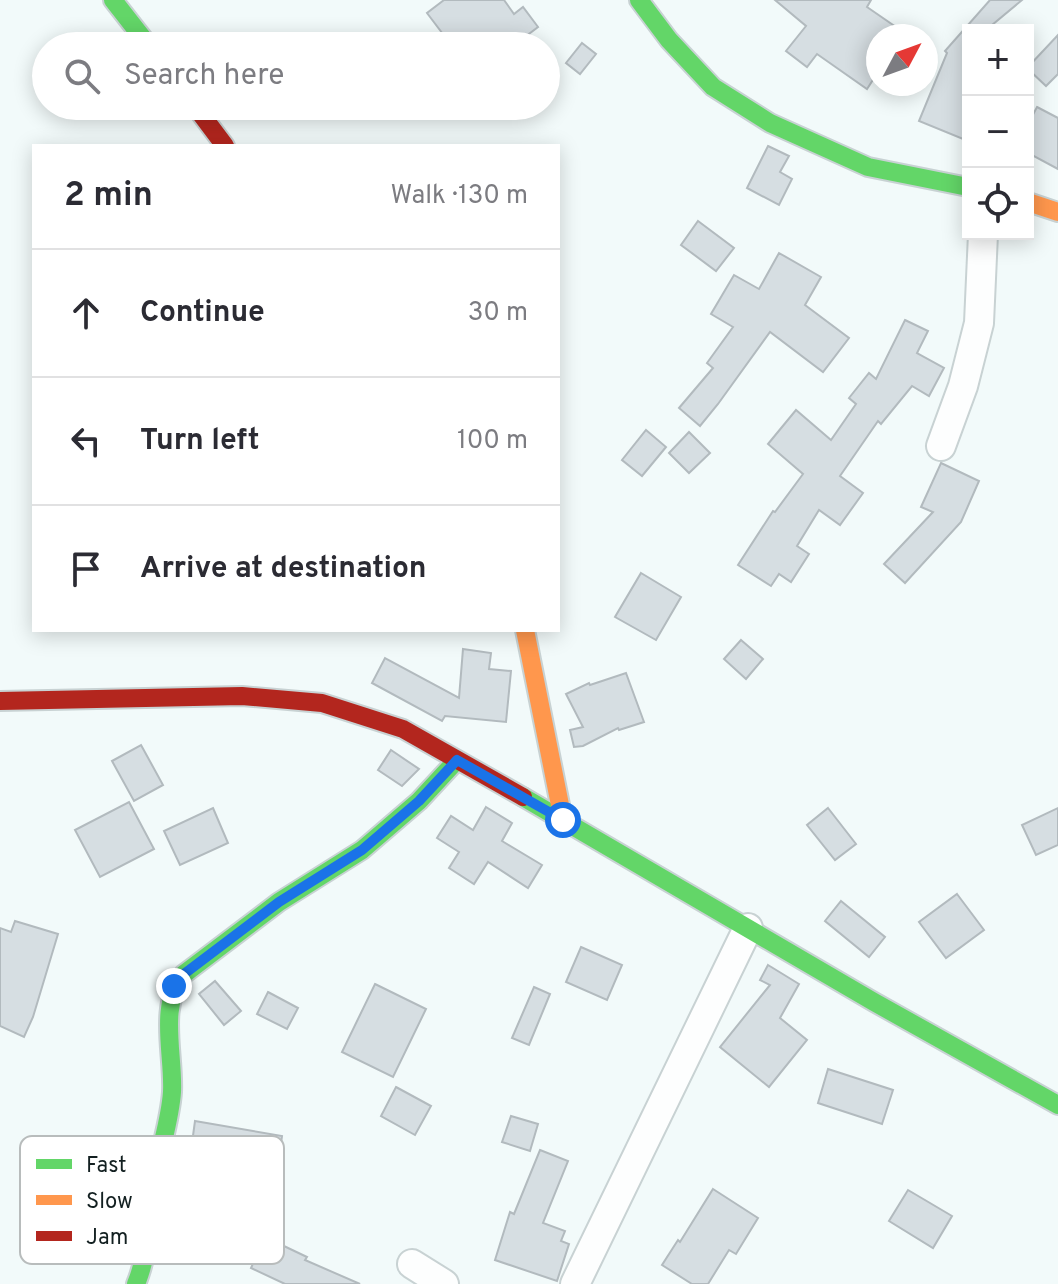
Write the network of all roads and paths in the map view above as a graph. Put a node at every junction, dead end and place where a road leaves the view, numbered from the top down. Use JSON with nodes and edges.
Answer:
{"nodes":[{"id":1,"x":113,"y":0,"type":"edge"},
{"id":2,"x":639,"y":0,"type":"edge"},
{"id":3,"x":138,"y":32,"type":"edge"},
{"id":4,"x":206,"y":120,"type":"edge"},
{"id":5,"x":224,"y":144,"type":"edge"},
{"id":6,"x":962,"y":186,"type":"edge"},
{"id":7,"x":1034,"y":204,"type":"edge"},
{"id":8,"x":1058,"y":212,"type":"edge"},
{"id":9,"x":983,"y":240,"type":"edge"},
{"id":10,"x":941,"y":446,"type":"dead end"},
{"id":11,"x":525,"y":632,"type":"edge"},
{"id":12,"x":0,"y":701,"type":"edge"},
{"id":13,"x":457,"y":760,"type":"junction"},
{"id":14,"x":563,"y":820,"type":"junction"},
{"id":15,"x":748,"y":928,"type":"junction"},
{"id":16,"x":1058,"y":1105,"type":"edge"},
{"id":17,"x":164,"y":1136,"type":"edge"},
{"id":18,"x":143,"y":1264,"type":"edge"},
{"id":19,"x":412,"y":1264,"type":"dead end"},
{"id":20,"x":136,"y":1284,"type":"edge"},
{"id":21,"x":444,"y":1284,"type":"edge"},
{"id":22,"x":575,"y":1284,"type":"edge"}],
"edges":[{"from":1,"to":3,"type":"main road"},
{"from":2,"to":6,"type":"main road"},
{"from":4,"to":5,"type":"main road"},
{"from":7,"to":8,"type":"main road"},
{"from":9,"to":10,"type":"street"},
{"from":11,"to":14,"type":"main road"},
{"from":12,"to":13,"type":"main road"},
{"from":13,"to":14,"type":"main road"},
{"from":13,"to":17,"type":"main road"},
{"from":14,"to":15,"type":"main road"},
{"from":15,"to":16,"type":"main road"},
{"from":15,"to":22,"type":"street"},
{"from":18,"to":20,"type":"main road"},
{"from":19,"to":21,"type":"street"}]}
